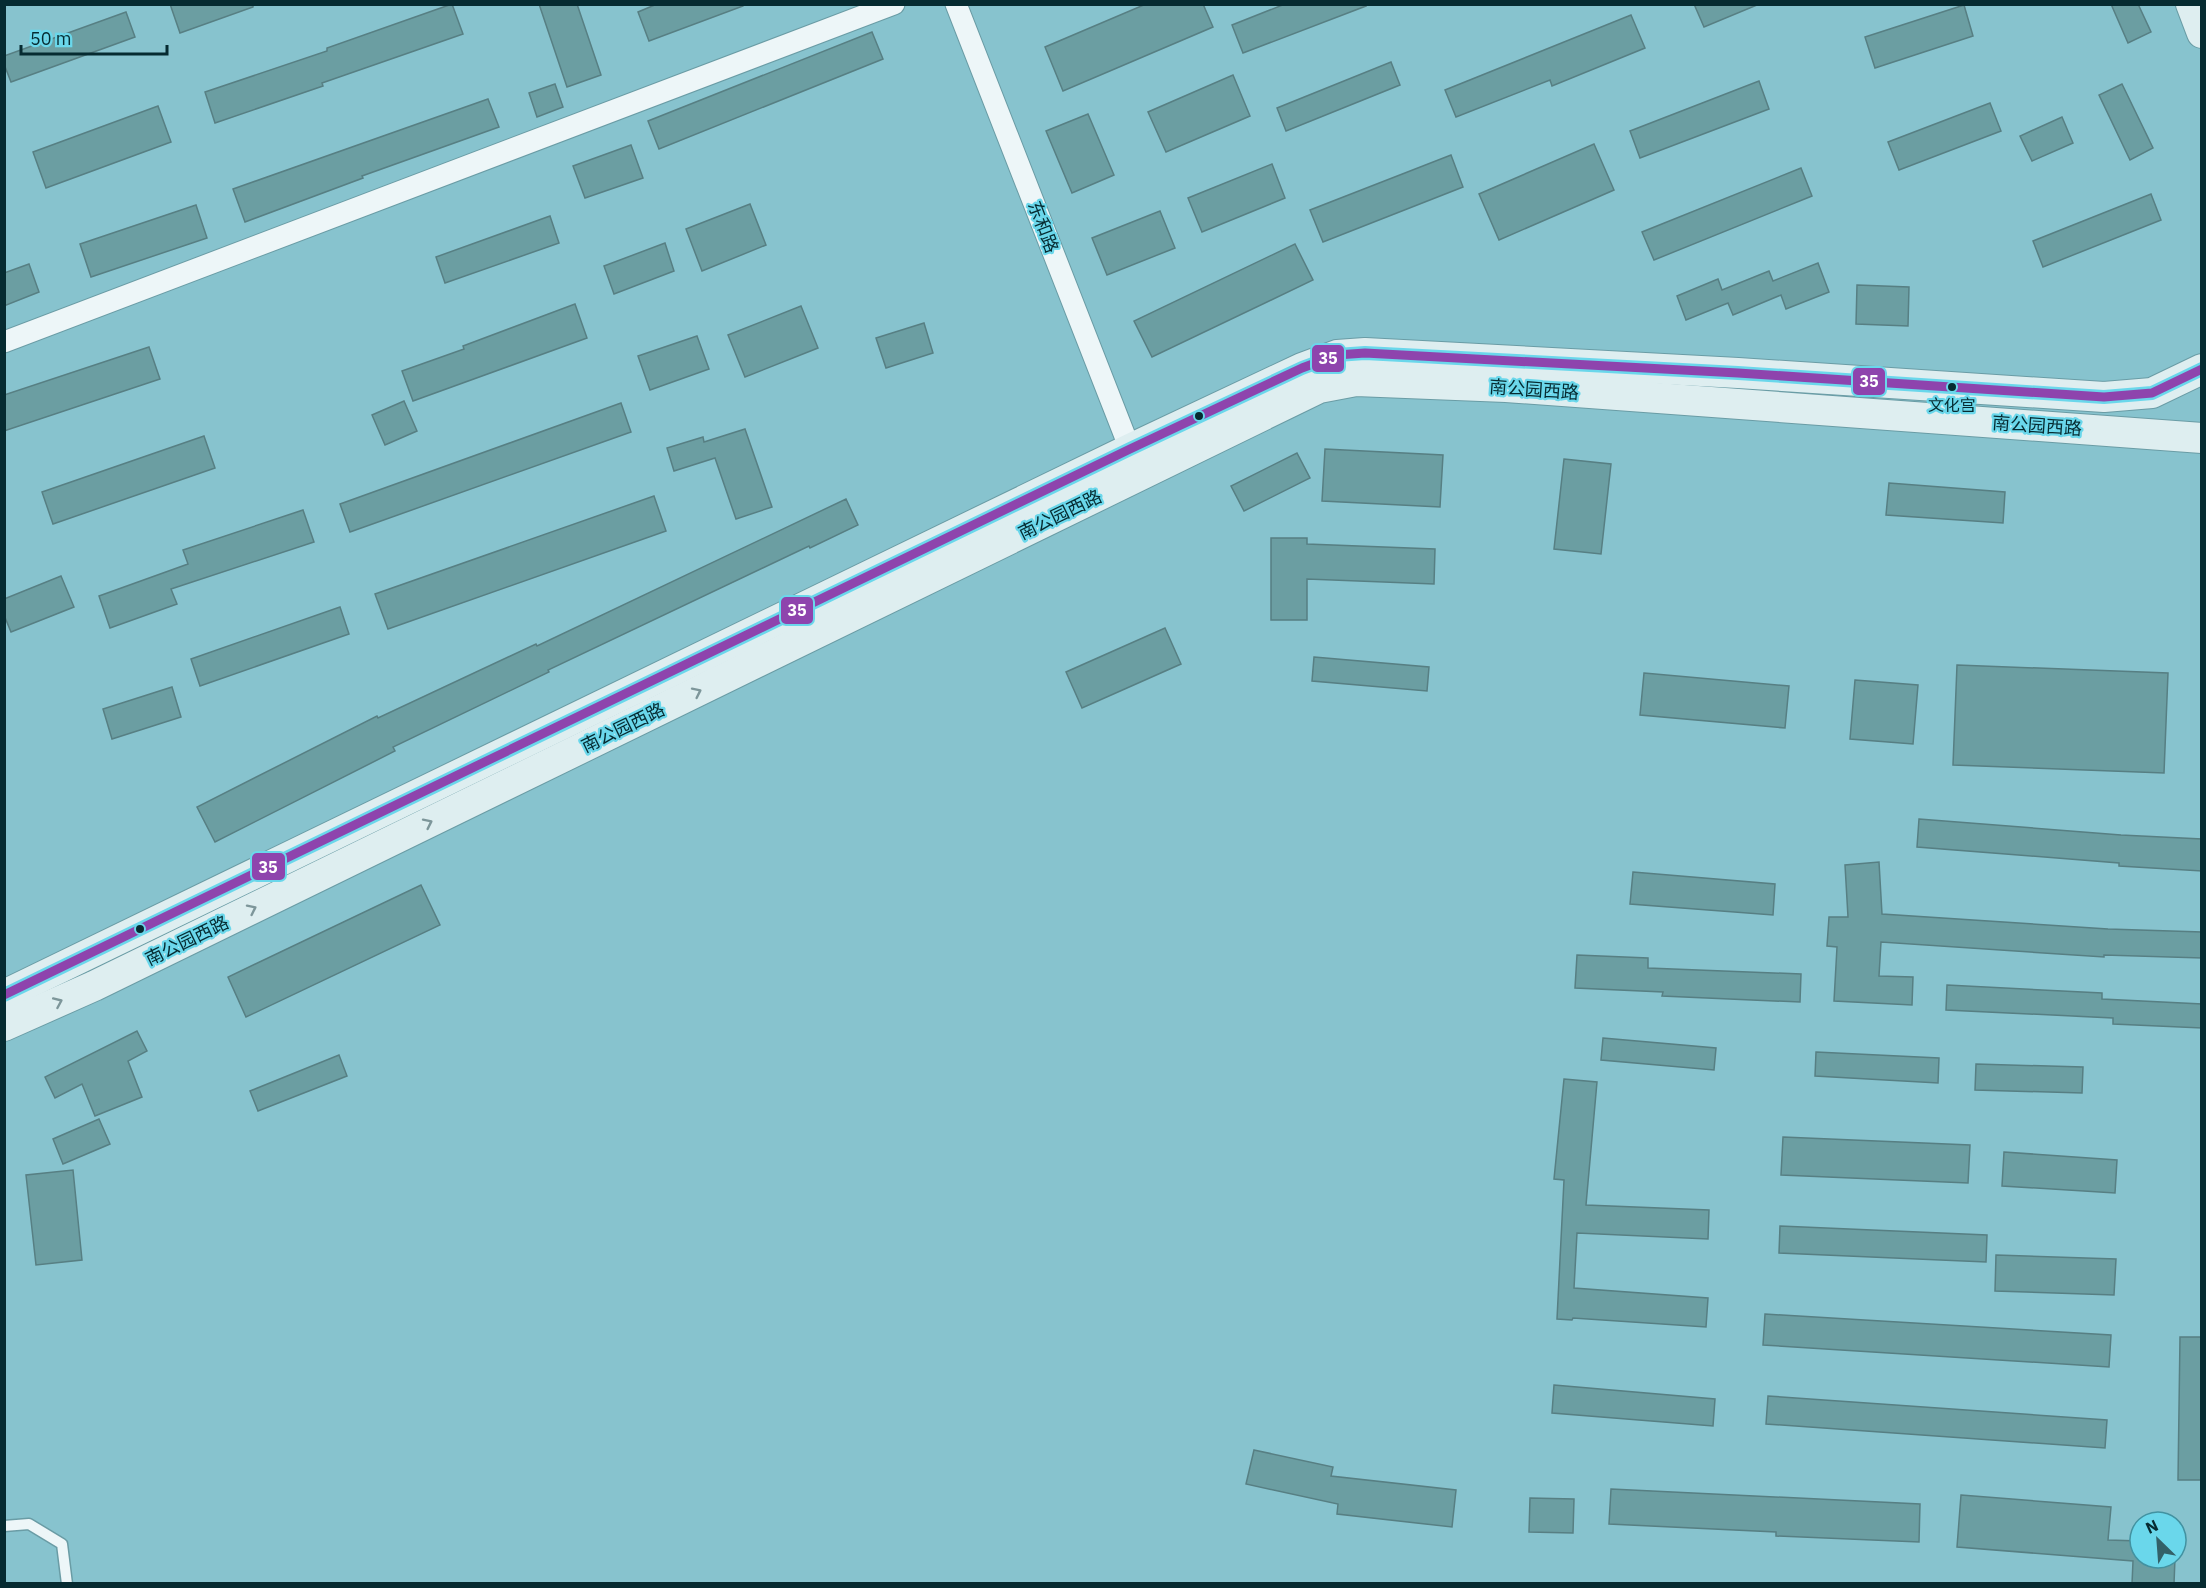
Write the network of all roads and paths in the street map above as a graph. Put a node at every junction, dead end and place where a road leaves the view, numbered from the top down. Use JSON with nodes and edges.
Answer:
{"nodes":[{"id":1,"x":894,"y":4,"type":"edge"},
{"id":2,"x":956,"y":4,"type":"edge"},
{"id":3,"x":2190,"y":4,"type":"edge"},
{"id":4,"x":2202,"y":33,"type":"edge"},
{"id":5,"x":4,"y":342,"type":"edge"},
{"id":6,"x":2202,"y":369,"type":"edge"},
{"id":7,"x":2202,"y":438,"type":"edge"},
{"id":8,"x":1130,"y":449,"type":"junction"},
{"id":9,"x":4,"y":995,"type":"edge"},
{"id":10,"x":4,"y":1026,"type":"edge"},
{"id":11,"x":4,"y":1526,"type":"edge"},
{"id":12,"x":67,"y":1584,"type":"edge"}],
"edges":[{"from":1,"to":5,"type":"street"},
{"from":2,"to":8,"type":"street","name":"东和路"},
{"from":3,"to":4,"type":"main road"},
{"from":6,"to":8,"type":"main road","name":"南公园西路"},
{"from":10,"to":7,"type":"main road","name":"南公园西路","one_way":true},
{"from":8,"to":9,"type":"main road","name":"南公园西路"},
{"from":11,"to":12,"type":"lane"}]}
